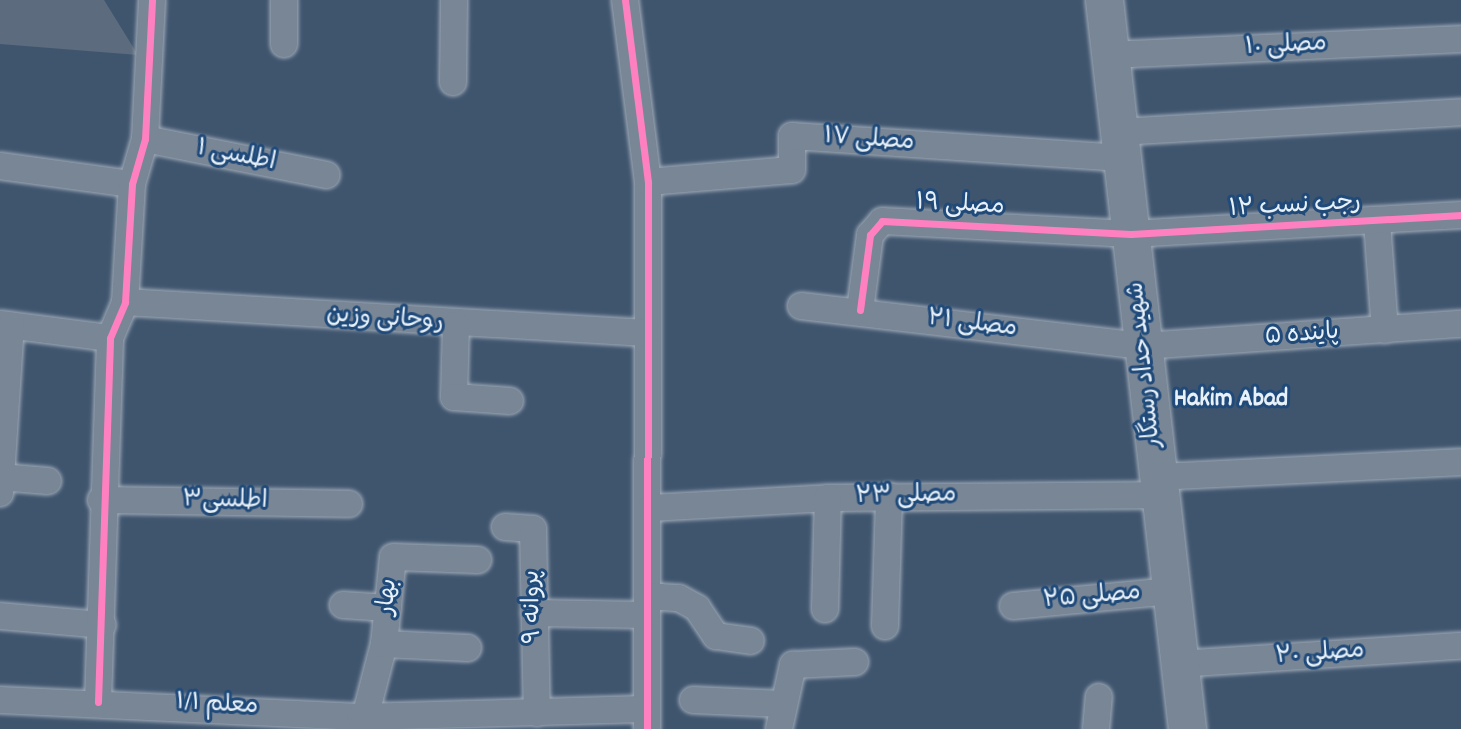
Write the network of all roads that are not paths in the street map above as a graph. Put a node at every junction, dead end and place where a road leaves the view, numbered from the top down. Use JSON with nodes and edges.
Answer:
{"nodes":[{"id":1,"x":152,"y":0,"type":"edge"},
{"id":2,"x":284,"y":0,"type":"edge"},
{"id":3,"x":454,"y":0,"type":"edge"},
{"id":4,"x":625,"y":0,"type":"edge"},
{"id":5,"x":1104,"y":0,"type":"edge"},
{"id":6,"x":1461,"y":38,"type":"edge"},
{"id":7,"x":284,"y":44,"type":"dead end"},
{"id":8,"x":1111,"y":55,"type":"junction"},
{"id":9,"x":453,"y":82,"type":"dead end"},
{"id":10,"x":1461,"y":112,"type":"edge"},
{"id":11,"x":145,"y":139,"type":"junction"},
{"id":12,"x":1121,"y":145,"type":"junction"},
{"id":13,"x":0,"y":166,"type":"edge"},
{"id":14,"x":326,"y":175,"type":"dead end"},
{"id":15,"x":648,"y":182,"type":"junction"},
{"id":16,"x":132,"y":184,"type":"junction"},
{"id":17,"x":1461,"y":215,"type":"edge"},
{"id":18,"x":1377,"y":222,"type":"junction"},
{"id":19,"x":1131,"y":234,"type":"junction"},
{"id":20,"x":125,"y":302,"type":"junction"},
{"id":21,"x":801,"y":306,"type":"dead end"},
{"id":22,"x":860,"y":310,"type":"junction"},
{"id":23,"x":1461,"y":324,"type":"edge"},
{"id":24,"x":6,"y":325,"type":"edge"},
{"id":25,"x":456,"y":325,"type":"junction"},
{"id":26,"x":1385,"y":330,"type":"junction"},
{"id":27,"x":646,"y":333,"type":"junction"},
{"id":28,"x":110,"y":338,"type":"junction"},
{"id":29,"x":1143,"y":346,"type":"junction"},
{"id":30,"x":510,"y":401,"type":"dead end"},
{"id":31,"x":1461,"y":462,"type":"edge"},
{"id":32,"x":48,"y":481,"type":"dead end"},
{"id":33,"x":0,"y":482,"type":"edge"},
{"id":34,"x":1159,"y":486,"type":"junction"},
{"id":35,"x":889,"y":496,"type":"junction"},
{"id":36,"x":828,"y":498,"type":"junction"},
{"id":37,"x":100,"y":500,"type":"junction"},
{"id":38,"x":349,"y":504,"type":"dead end"},
{"id":39,"x":651,"y":508,"type":"junction"},
{"id":40,"x":505,"y":527,"type":"dead end"},
{"id":41,"x":478,"y":560,"type":"dead end"},
{"id":42,"x":1171,"y":591,"type":"junction"},
{"id":43,"x":647,"y":605,"type":"junction"},
{"id":44,"x":343,"y":606,"type":"dead end"},
{"id":45,"x":1013,"y":606,"type":"dead end"},
{"id":46,"x":388,"y":608,"type":"junction"},
{"id":47,"x":825,"y":609,"type":"dead end"},
{"id":48,"x":534,"y":612,"type":"junction"},
{"id":49,"x":0,"y":616,"type":"edge"},
{"id":50,"x":103,"y":625,"type":"junction"},
{"id":51,"x":885,"y":626,"type":"dead end"},
{"id":52,"x":751,"y":641,"type":"dead end"},
{"id":53,"x":384,"y":644,"type":"junction"},
{"id":54,"x":1461,"y":646,"type":"edge"},
{"id":55,"x":468,"y":648,"type":"dead end"},
{"id":56,"x":855,"y":662,"type":"dead end"},
{"id":57,"x":1180,"y":664,"type":"junction"},
{"id":58,"x":1099,"y":697,"type":"dead end"},
{"id":59,"x":0,"y":700,"type":"edge"},
{"id":60,"x":693,"y":700,"type":"dead end"},
{"id":61,"x":98,"y":702,"type":"junction"},
{"id":62,"x":537,"y":713,"type":"junction"},
{"id":63,"x":730,"y":717,"type":"edge"},
{"id":64,"x":781,"y":717,"type":"edge"},
{"id":65,"x":645,"y":719,"type":"edge"},
{"id":66,"x":361,"y":723,"type":"edge"},
{"id":67,"x":1096,"y":729,"type":"edge"},
{"id":68,"x":1187,"y":729,"type":"edge"}],
"edges":[{"from":1,"to":11,"type":"street"},
{"from":2,"to":7,"type":"street"},
{"from":3,"to":9,"type":"street"},
{"from":4,"to":15,"type":"street"},
{"from":5,"to":8,"type":"main road","name":"شهید حداد رستگار"},
{"from":6,"to":8,"type":"street","name":"مصلی ۱۰"},
{"from":8,"to":12,"type":"main road","name":"شهید حداد رستگار"},
{"from":10,"to":12,"type":"street"},
{"from":11,"to":14,"type":"street","name":"اطلسی ۱"},
{"from":11,"to":16,"type":"street"},
{"from":12,"to":15,"type":"street","name":"مصلی ۱۷"},
{"from":12,"to":19,"type":"main road","name":"شهید حداد رستگار"},
{"from":13,"to":16,"type":"street"},
{"from":15,"to":27,"type":"street"},
{"from":16,"to":20,"type":"street"},
{"from":17,"to":18,"type":"street","name":"رجب نسب ۱۲"},
{"from":18,"to":19,"type":"street","name":"رجب نسب ۱۲"},
{"from":18,"to":26,"type":"street"},
{"from":19,"to":22,"type":"street","name":"مصلی ۱۹"},
{"from":19,"to":29,"type":"main road","name":"شهید حداد رستگار"},
{"from":20,"to":25,"type":"street","name":"روحانی وزین"},
{"from":20,"to":28,"type":"street"},
{"from":21,"to":22,"type":"street","name":"مصلی ۲۱"},
{"from":22,"to":29,"type":"street","name":"مصلی ۲۱"},
{"from":23,"to":26,"type":"street","name":"پاینده ۵"},
{"from":24,"to":28,"type":"street"},
{"from":24,"to":33,"type":"street"},
{"from":25,"to":27,"type":"street","name":"روحانی وزین"},
{"from":25,"to":30,"type":"street"},
{"from":26,"to":29,"type":"street","name":"پاینده ۵"},
{"from":27,"to":39,"type":"street"},
{"from":28,"to":37,"type":"street"},
{"from":29,"to":34,"type":"main road","name":"شهید حداد رستگار"},
{"from":31,"to":34,"type":"street","name":"مصلی ۲۳"},
{"from":32,"to":33,"type":"street"},
{"from":34,"to":35,"type":"street","name":"مصلی ۲۳"},
{"from":34,"to":42,"type":"main road","name":"شهید حداد رستگار"},
{"from":35,"to":36,"type":"street","name":"مصلی ۲۳"},
{"from":35,"to":51,"type":"street"},
{"from":36,"to":39,"type":"street","name":"مصلی ۲۳"},
{"from":36,"to":47,"type":"street"},
{"from":37,"to":38,"type":"street","name":"اطلسی۳"},
{"from":37,"to":50,"type":"street"},
{"from":39,"to":43,"type":"street"},
{"from":40,"to":48,"type":"street","name":"پروانه ۹"},
{"from":41,"to":46,"type":"street","name":"بهار"},
{"from":42,"to":45,"type":"street","name":"مصلی ۲۵"},
{"from":42,"to":57,"type":"main road","name":"شهید حداد رستگار"},
{"from":43,"to":48,"type":"street"},
{"from":43,"to":52,"type":"street"},
{"from":43,"to":65,"type":"street"},
{"from":44,"to":46,"type":"street"},
{"from":46,"to":53,"type":"street","name":"بهار"},
{"from":48,"to":62,"type":"street","name":"پروانه ۹"},
{"from":49,"to":50,"type":"street"},
{"from":50,"to":61,"type":"street"},
{"from":53,"to":55,"type":"street"},
{"from":53,"to":66,"type":"street","name":"بهار"},
{"from":54,"to":57,"type":"street","name":"مصلی ۲۰"},
{"from":56,"to":64,"type":"street"},
{"from":57,"to":68,"type":"main road","name":"شهید حداد رستگار"},
{"from":58,"to":67,"type":"street"},
{"from":59,"to":61,"type":"street","name":"معلم ۱/۱"},
{"from":60,"to":63,"type":"street"},
{"from":61,"to":66,"type":"street","name":"معلم ۱/۱"},
{"from":62,"to":65,"type":"street","name":"معلم ۱/۱"},
{"from":62,"to":66,"type":"street","name":"معلم ۱/۱"},
{"from":63,"to":64,"type":"street"}]}
